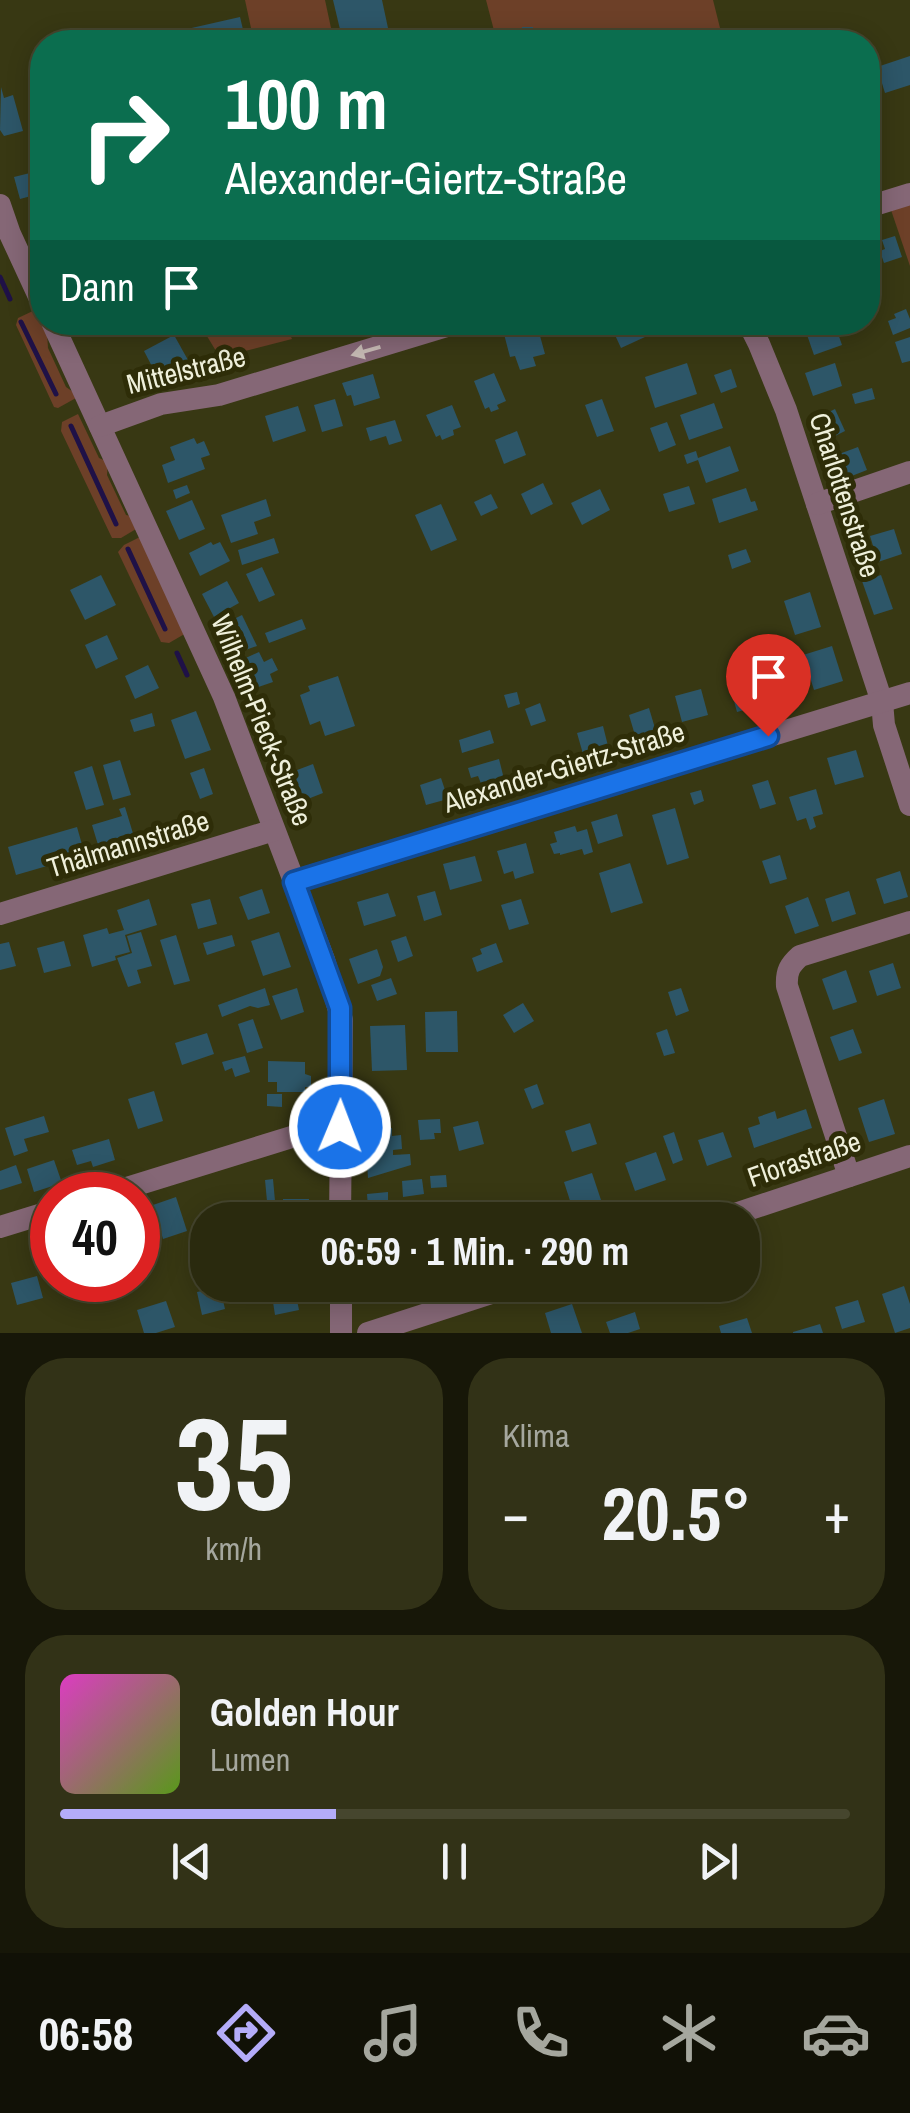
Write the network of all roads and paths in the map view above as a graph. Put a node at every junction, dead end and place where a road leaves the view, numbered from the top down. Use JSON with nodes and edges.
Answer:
{"nodes":[{"id":1,"x":910,"y":194,"type":"edge"},
{"id":2,"x":880,"y":203,"type":"edge"},
{"id":3,"x":0,"y":206,"type":"edge"},
{"id":4,"x":30,"y":277,"type":"edge"},
{"id":5,"x":58,"y":335,"type":"edge"},
{"id":6,"x":417,"y":335,"type":"edge"},
{"id":7,"x":754,"y":335,"type":"edge"},
{"id":8,"x":100,"y":426,"type":"junction"},
{"id":9,"x":910,"y":472,"type":"edge"},
{"id":10,"x":818,"y":504,"type":"junction"},
{"id":11,"x":910,"y":693,"type":"edge"},
{"id":12,"x":882,"y":702,"type":"junction"},
{"id":13,"x":910,"y":805,"type":"edge"},
{"id":14,"x":274,"y":830,"type":"junction"},
{"id":15,"x":294,"y":882,"type":"junction"},
{"id":16,"x":0,"y":914,"type":"edge"},
{"id":17,"x":910,"y":922,"type":"edge"},
{"id":18,"x":340,"y":1127,"type":"junction"},
{"id":19,"x":910,"y":1156,"type":"edge"},
{"id":20,"x":849,"y":1176,"type":"junction"},
{"id":21,"x":160,"y":1178,"type":"edge"},
{"id":22,"x":340,"y":1202,"type":"edge"},
{"id":23,"x":760,"y":1206,"type":"edge"},
{"id":24,"x":30,"y":1218,"type":"edge"},
{"id":25,"x":0,"y":1227,"type":"edge"},
{"id":26,"x":341,"y":1302,"type":"edge"},
{"id":27,"x":464,"y":1302,"type":"edge"},
{"id":28,"x":341,"y":1333,"type":"edge"},
{"id":29,"x":368,"y":1333,"type":"edge"}],
"edges":[{"from":1,"to":2,"type":"street"},
{"from":3,"to":4,"type":"street"},
{"from":5,"to":8,"type":"street","name":"Wilhelm-Pieck-Straße"},
{"from":6,"to":8,"type":"street","name":"Mittelstraße","one_way":true},
{"from":7,"to":10,"type":"street","name":"Charlottenstraße"},
{"from":8,"to":14,"type":"street","name":"Wilhelm-Pieck-Straße"},
{"from":9,"to":10,"type":"street"},
{"from":10,"to":12,"type":"street","name":"Charlottenstraße"},
{"from":11,"to":12,"type":"street","name":"Alexander-Giertz-Straße"},
{"from":12,"to":13,"type":"street","name":"Charlottenstraße"},
{"from":12,"to":15,"type":"street","name":"Alexander-Giertz-Straße"},
{"from":14,"to":15,"type":"street","name":"Wilhelm-Pieck-Straße"},
{"from":14,"to":16,"type":"street","name":"Thälmannstraße"},
{"from":15,"to":18,"type":"street","name":"Wilhelm-Pieck-Straße"},
{"from":17,"to":20,"type":"street"},
{"from":18,"to":21,"type":"street"},
{"from":18,"to":22,"type":"street","name":"Wilhelm-Pieck-Straße"},
{"from":19,"to":20,"type":"street","name":"Florastraße"},
{"from":20,"to":23,"type":"street","name":"Florastraße"},
{"from":24,"to":25,"type":"street"},
{"from":26,"to":28,"type":"street"},
{"from":27,"to":29,"type":"street"}]}
